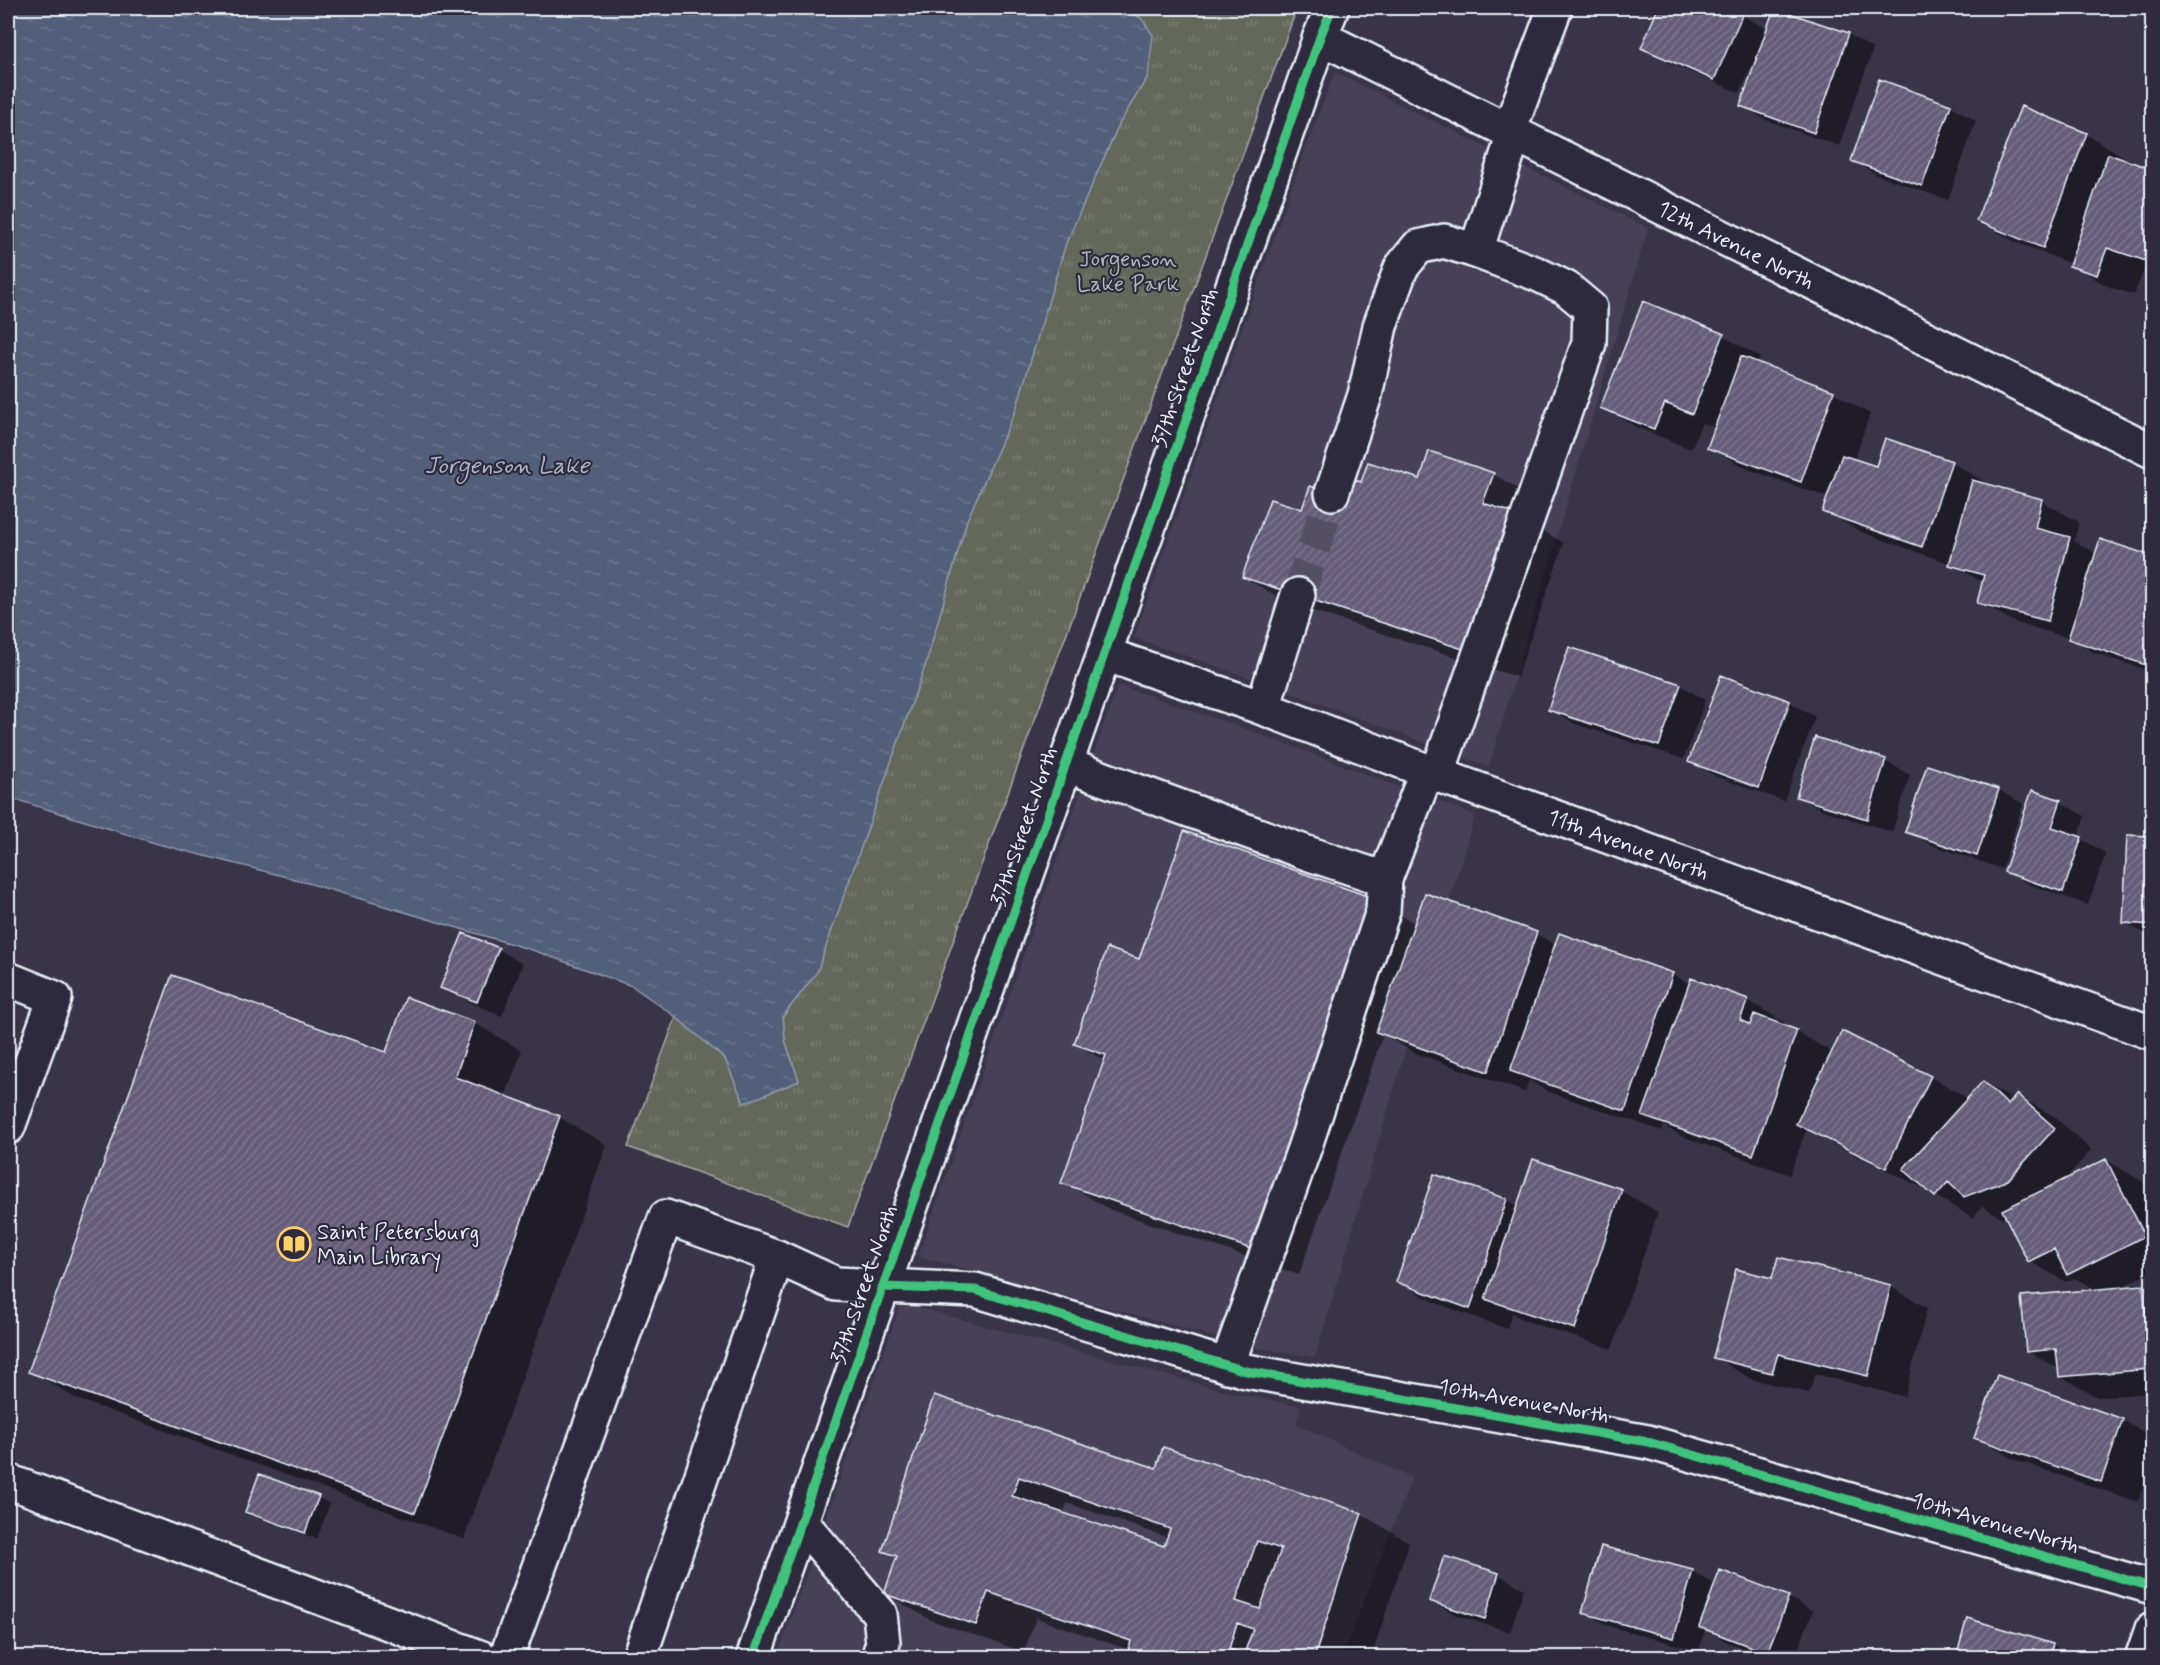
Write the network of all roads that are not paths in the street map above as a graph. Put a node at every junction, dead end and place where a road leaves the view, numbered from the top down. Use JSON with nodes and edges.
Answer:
{"nodes":[{"id":1,"x":1555,"y":8,"type":"edge"},
{"id":2,"x":1326,"y":22,"type":"edge"},
{"id":3,"x":1512,"y":132,"type":"junction"},
{"id":4,"x":1476,"y":251,"type":"junction"},
{"id":5,"x":2152,"y":451,"type":"edge"},
{"id":6,"x":1332,"y":493,"type":"tunnel mouth"},
{"id":7,"x":1298,"y":595,"type":"tunnel mouth"},
{"id":8,"x":1104,"y":654,"type":"junction"},
{"id":9,"x":1263,"y":708,"type":"junction"},
{"id":10,"x":1066,"y":765,"type":"junction"},
{"id":11,"x":1432,"y":773,"type":"junction"},
{"id":12,"x":1385,"y":879,"type":"junction"},
{"id":13,"x":8,"y":979,"type":"edge"},
{"id":14,"x":2152,"y":1033,"type":"edge"},
{"id":15,"x":8,"y":1127,"type":"edge"},
{"id":16,"x":777,"y":1257,"type":"junction"},
{"id":17,"x":882,"y":1287,"type":"junction"},
{"id":18,"x":1227,"y":1366,"type":"junction"},
{"id":19,"x":8,"y":1481,"type":"edge"},
{"id":20,"x":801,"y":1522,"type":"junction"},
{"id":21,"x":2152,"y":1587,"type":"edge"},
{"id":22,"x":2152,"y":1629,"type":"edge"},
{"id":23,"x":482,"y":1658,"type":"edge"},
{"id":24,"x":506,"y":1658,"type":"edge"},
{"id":25,"x":639,"y":1658,"type":"edge"},
{"id":26,"x":753,"y":1658,"type":"edge"},
{"id":27,"x":878,"y":1658,"type":"edge"},
{"id":28,"x":2142,"y":1658,"type":"edge"}],
"edges":[{"from":1,"to":3,"type":"street"},
{"from":2,"to":3,"type":"street","name":"12th Avenue North"},
{"from":2,"to":8,"type":"street","name":"37th Street North"},
{"from":3,"to":4,"type":"street"},
{"from":3,"to":5,"type":"street","name":"12th Avenue North"},
{"from":4,"to":6,"type":"street"},
{"from":4,"to":11,"type":"street"},
{"from":7,"to":9,"type":"street"},
{"from":8,"to":9,"type":"street","name":"11th Avenue North"},
{"from":8,"to":10,"type":"street","name":"37th Street North"},
{"from":9,"to":11,"type":"street","name":"11th Avenue North"},
{"from":10,"to":12,"type":"street"},
{"from":10,"to":17,"type":"street","name":"37th Street North"},
{"from":11,"to":12,"type":"street"},
{"from":11,"to":14,"type":"street","name":"11th Avenue North"},
{"from":12,"to":18,"type":"street"},
{"from":13,"to":15,"type":"street"},
{"from":16,"to":17,"type":"street","name":"10th Avenue North"},
{"from":16,"to":24,"type":"street","name":"10th Avenue North"},
{"from":16,"to":25,"type":"street"},
{"from":17,"to":18,"type":"street","name":"10th Avenue North"},
{"from":17,"to":20,"type":"street","name":"37th Street North"},
{"from":18,"to":21,"type":"street","name":"10th Avenue North"},
{"from":19,"to":23,"type":"street"},
{"from":20,"to":26,"type":"street","name":"37th Street North"},
{"from":20,"to":27,"type":"street"},
{"from":22,"to":28,"type":"street"}]}
